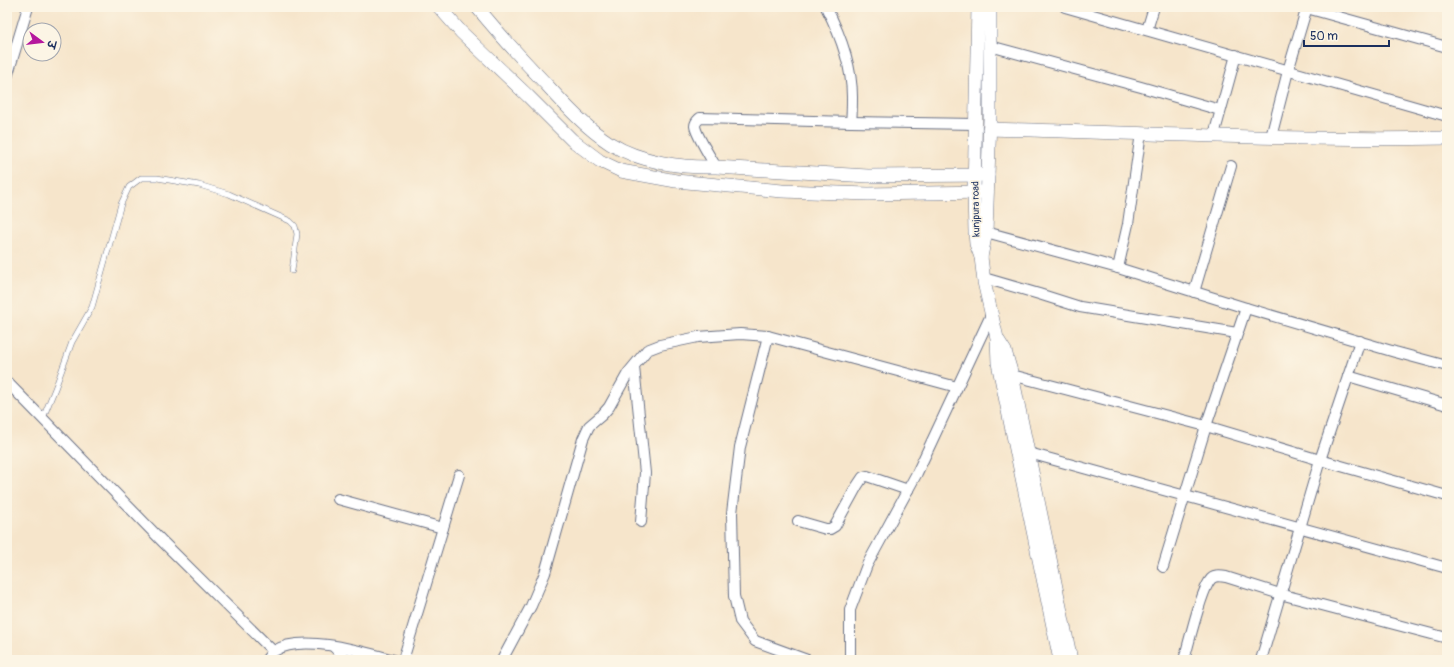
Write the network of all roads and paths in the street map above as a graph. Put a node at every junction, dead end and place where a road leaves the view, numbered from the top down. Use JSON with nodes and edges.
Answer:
{"nodes":[{"id":1,"x":28,"y":7,"type":"edge"},
{"id":2,"x":439,"y":7,"type":"edge"},
{"id":3,"x":477,"y":7,"type":"edge"},
{"id":4,"x":826,"y":7,"type":"edge"},
{"id":5,"x":978,"y":7,"type":"edge"},
{"id":6,"x":990,"y":7,"type":"edge"},
{"id":7,"x":1065,"y":7,"type":"edge"},
{"id":8,"x":1154,"y":7,"type":"edge"},
{"id":9,"x":1306,"y":7,"type":"edge"},
{"id":10,"x":1147,"y":30,"type":"junction"},
{"id":11,"x":990,"y":46,"type":"junction"},
{"id":12,"x":1447,"y":46,"type":"edge"},
{"id":13,"x":1236,"y":55,"type":"junction"},
{"id":14,"x":1288,"y":70,"type":"junction"},
{"id":15,"x":7,"y":77,"type":"edge"},
{"id":16,"x":1220,"y":110,"type":"junction"},
{"id":17,"x":1447,"y":116,"type":"edge"},
{"id":18,"x":851,"y":122,"type":"junction"},
{"id":19,"x":976,"y":124,"type":"junction"},
{"id":20,"x":989,"y":129,"type":"junction"},
{"id":21,"x":1142,"y":133,"type":"junction"},
{"id":22,"x":1214,"y":135,"type":"junction"},
{"id":23,"x":1271,"y":137,"type":"junction"},
{"id":24,"x":1447,"y":138,"type":"edge"},
{"id":25,"x":1231,"y":166,"type":"dead end"},
{"id":26,"x":716,"y":167,"type":"junction"},
{"id":27,"x":981,"y":175,"type":"junction"},
{"id":28,"x":981,"y":193,"type":"junction"},
{"id":29,"x":986,"y":232,"type":"junction"},
{"id":30,"x":981,"y":256,"type":"junction"},
{"id":31,"x":1118,"y":268,"type":"junction"},
{"id":32,"x":292,"y":271,"type":"dead end"},
{"id":33,"x":984,"y":278,"type":"junction"},
{"id":34,"x":1194,"y":292,"type":"junction"},
{"id":35,"x":1246,"y":308,"type":"junction"},
{"id":36,"x":991,"y":315,"type":"junction"},
{"id":37,"x":1237,"y":333,"type":"junction"},
{"id":38,"x":768,"y":336,"type":"junction"},
{"id":39,"x":997,"y":338,"type":"junction"},
{"id":40,"x":1360,"y":341,"type":"junction"},
{"id":41,"x":634,"y":366,"type":"junction"},
{"id":42,"x":1447,"y":366,"type":"edge"},
{"id":43,"x":1012,"y":375,"type":"junction"},
{"id":44,"x":1348,"y":376,"type":"junction"},
{"id":45,"x":7,"y":382,"type":"edge"},
{"id":46,"x":957,"y":387,"type":"junction"},
{"id":47,"x":1447,"y":405,"type":"edge"},
{"id":48,"x":43,"y":418,"type":"junction"},
{"id":49,"x":1206,"y":426,"type":"junction"},
{"id":50,"x":1029,"y":453,"type":"junction"},
{"id":51,"x":1320,"y":460,"type":"junction"},
{"id":52,"x":458,"y":475,"type":"dead end"},
{"id":53,"x":908,"y":490,"type":"junction"},
{"id":54,"x":1185,"y":496,"type":"junction"},
{"id":55,"x":1447,"y":496,"type":"edge"},
{"id":56,"x":338,"y":499,"type":"dead end"},
{"id":57,"x":798,"y":521,"type":"dead end"},
{"id":58,"x":641,"y":522,"type":"dead end"},
{"id":59,"x":1300,"y":527,"type":"junction"},
{"id":60,"x":442,"y":528,"type":"junction"},
{"id":61,"x":1163,"y":567,"type":"dead end"},
{"id":62,"x":1447,"y":568,"type":"edge"},
{"id":63,"x":1280,"y":594,"type":"junction"},
{"id":64,"x":1447,"y":638,"type":"edge"},
{"id":65,"x":334,"y":647,"type":"junction"},
{"id":66,"x":273,"y":651,"type":"junction"},
{"id":67,"x":793,"y":658,"type":"edge"},
{"id":68,"x":266,"y":660,"type":"edge"},
{"id":69,"x":346,"y":660,"type":"edge"},
{"id":70,"x":394,"y":660,"type":"edge"},
{"id":71,"x":403,"y":660,"type":"edge"},
{"id":72,"x":502,"y":660,"type":"edge"},
{"id":73,"x":808,"y":660,"type":"edge"},
{"id":74,"x":850,"y":660,"type":"edge"},
{"id":75,"x":1060,"y":660,"type":"edge"},
{"id":76,"x":1071,"y":660,"type":"edge"},
{"id":77,"x":1184,"y":660,"type":"edge"},
{"id":78,"x":1261,"y":660,"type":"edge"}],
"edges":[{"from":1,"to":15,"type":"street"},
{"from":2,"to":28,"type":"street"},
{"from":3,"to":26,"type":"street"},
{"from":4,"to":18,"type":"street"},
{"from":5,"to":19,"type":"street","name":"kunjpura road"},
{"from":6,"to":11,"type":"street","name":"kunjpura road"},
{"from":7,"to":10,"type":"street"},
{"from":8,"to":10,"type":"street"},
{"from":9,"to":12,"type":"street"},
{"from":9,"to":14,"type":"street"},
{"from":10,"to":13,"type":"street"},
{"from":11,"to":16,"type":"street"},
{"from":11,"to":20,"type":"street","name":"kunjpura road"},
{"from":13,"to":14,"type":"street"},
{"from":13,"to":16,"type":"street"},
{"from":14,"to":17,"type":"street"},
{"from":14,"to":23,"type":"street"},
{"from":16,"to":22,"type":"street"},
{"from":18,"to":19,"type":"street"},
{"from":18,"to":26,"type":"street"},
{"from":19,"to":27,"type":"street","name":"kunjpura road"},
{"from":20,"to":21,"type":"street"},
{"from":20,"to":27,"type":"street","name":"kunjpura road"},
{"from":21,"to":22,"type":"street"},
{"from":21,"to":31,"type":"street"},
{"from":22,"to":23,"type":"street"},
{"from":23,"to":24,"type":"street"},
{"from":25,"to":34,"type":"street"},
{"from":26,"to":27,"type":"street"},
{"from":27,"to":28,"type":"street","name":"kunjpura road"},
{"from":28,"to":29,"type":"street","name":"kunjpura road"},
{"from":28,"to":30,"type":"street","name":"kunjpura road"},
{"from":29,"to":30,"type":"street","name":"kunjpura road"},
{"from":29,"to":31,"type":"street"},
{"from":30,"to":33,"type":"street"},
{"from":31,"to":34,"type":"street"},
{"from":32,"to":48,"type":"lane"},
{"from":33,"to":36,"type":"street"},
{"from":33,"to":37,"type":"street"},
{"from":34,"to":35,"type":"street"},
{"from":35,"to":37,"type":"street"},
{"from":35,"to":40,"type":"street"},
{"from":36,"to":39,"type":"street"},
{"from":36,"to":46,"type":"street"},
{"from":37,"to":49,"type":"street"},
{"from":38,"to":41,"type":"street"},
{"from":38,"to":46,"type":"street"},
{"from":38,"to":67,"type":"street"},
{"from":39,"to":43,"type":"street"},
{"from":39,"to":75,"type":"street"},
{"from":40,"to":42,"type":"street"},
{"from":40,"to":44,"type":"street"},
{"from":41,"to":58,"type":"street"},
{"from":41,"to":72,"type":"street"},
{"from":43,"to":49,"type":"street"},
{"from":43,"to":50,"type":"street"},
{"from":44,"to":47,"type":"street"},
{"from":44,"to":51,"type":"street"},
{"from":45,"to":48,"type":"street"},
{"from":46,"to":53,"type":"street"},
{"from":48,"to":66,"type":"street"},
{"from":49,"to":51,"type":"street"},
{"from":49,"to":54,"type":"street"},
{"from":50,"to":54,"type":"street"},
{"from":50,"to":76,"type":"street"},
{"from":51,"to":55,"type":"street"},
{"from":51,"to":59,"type":"street"},
{"from":52,"to":60,"type":"street"},
{"from":53,"to":57,"type":"street"},
{"from":53,"to":74,"type":"street"},
{"from":54,"to":59,"type":"street"},
{"from":54,"to":61,"type":"street"},
{"from":56,"to":60,"type":"street"},
{"from":59,"to":62,"type":"street"},
{"from":59,"to":63,"type":"street"},
{"from":60,"to":71,"type":"street"},
{"from":63,"to":64,"type":"street"},
{"from":63,"to":77,"type":"street"},
{"from":63,"to":78,"type":"street"},
{"from":65,"to":66,"type":"street"},
{"from":65,"to":69,"type":"street"},
{"from":65,"to":70,"type":"street"},
{"from":66,"to":68,"type":"street"},
{"from":67,"to":73,"type":"street"}]}
